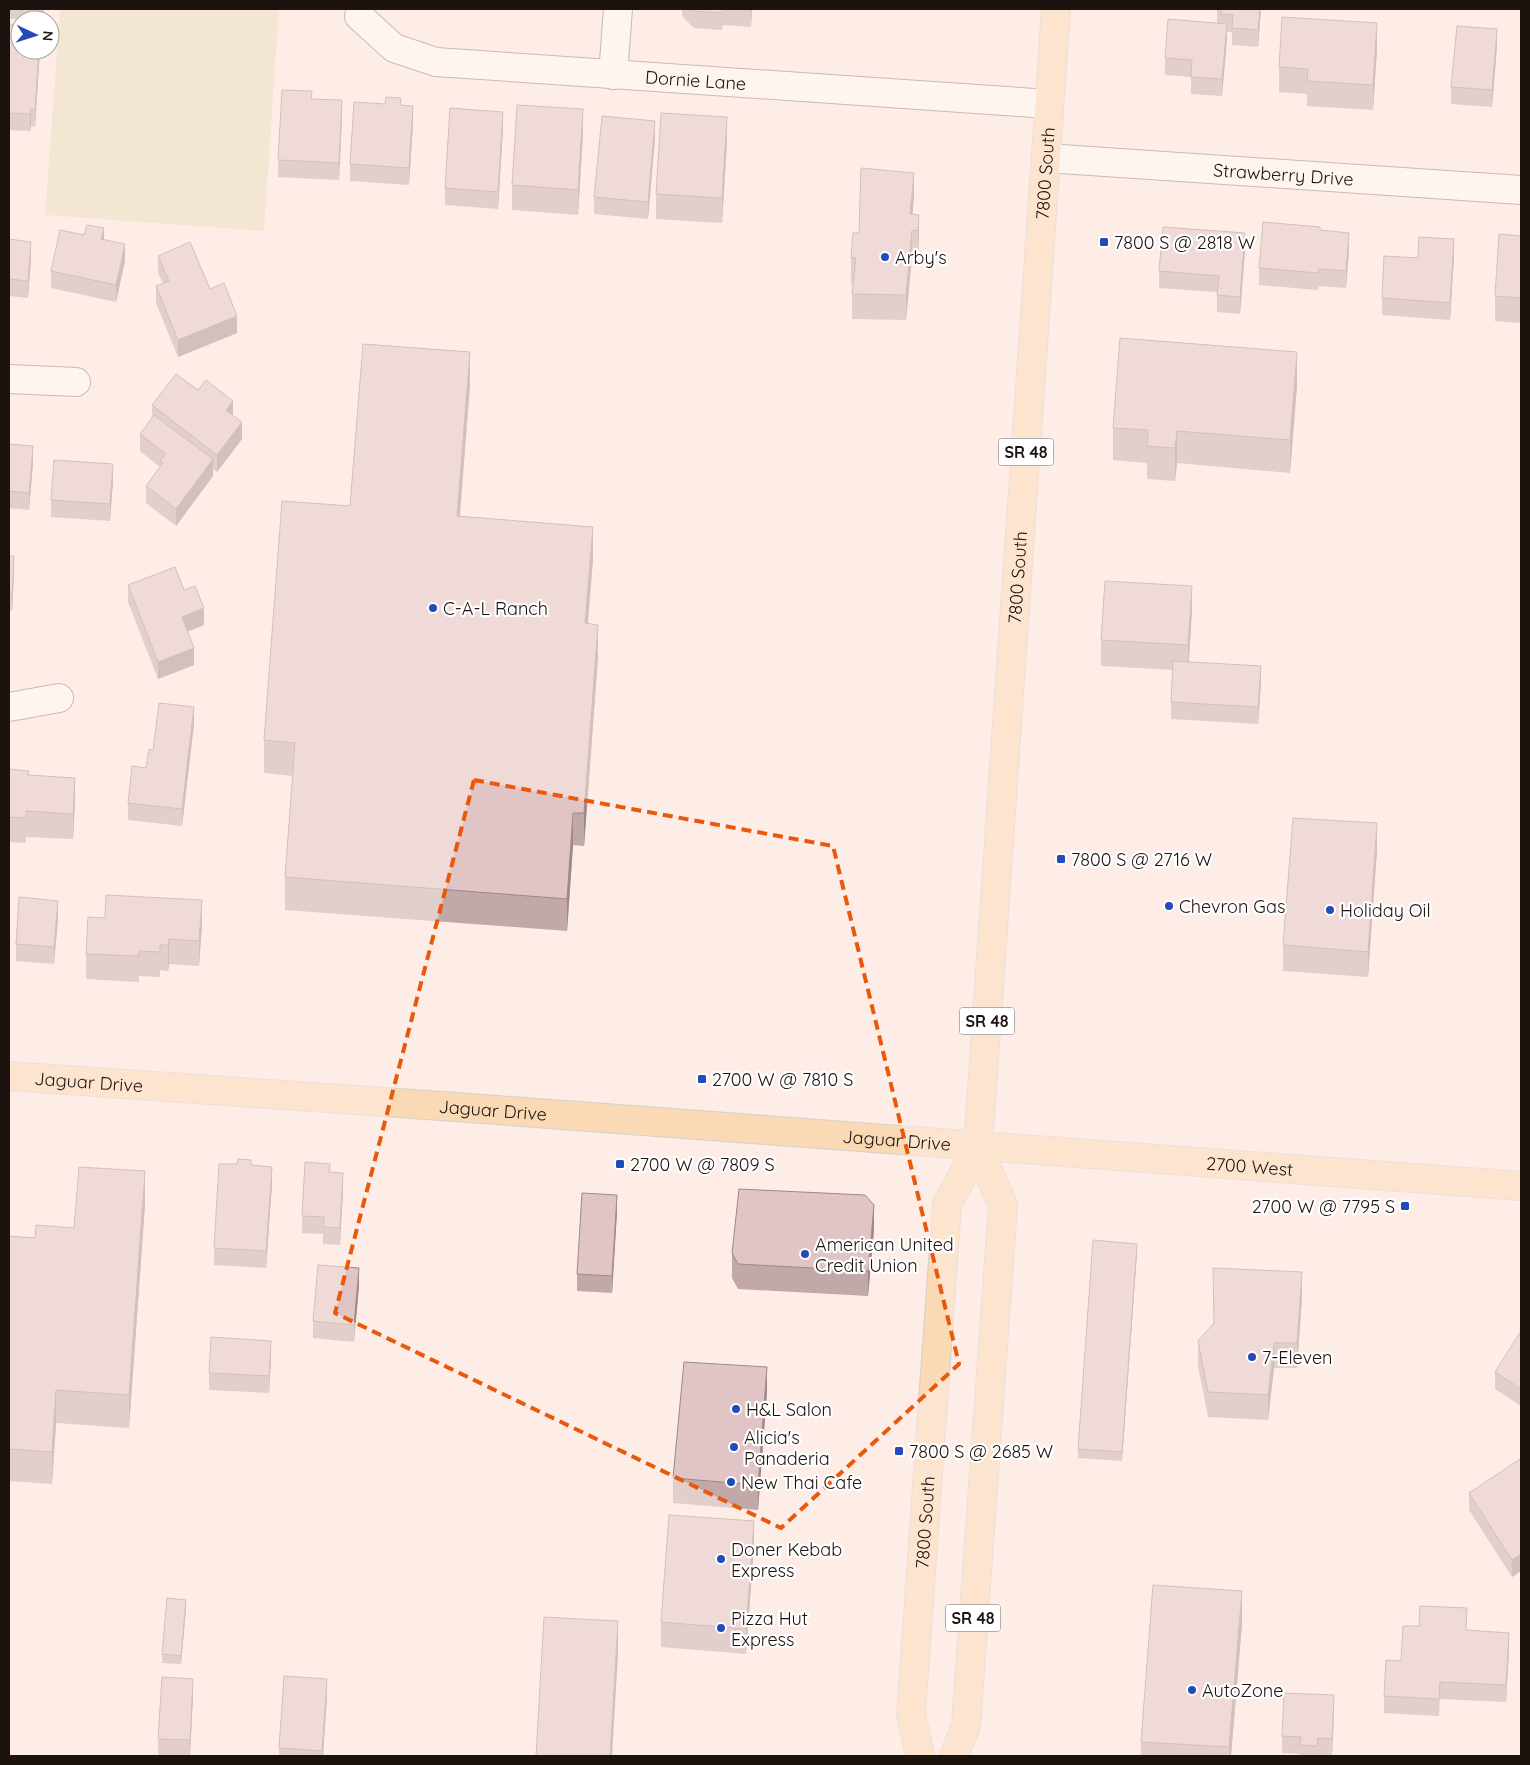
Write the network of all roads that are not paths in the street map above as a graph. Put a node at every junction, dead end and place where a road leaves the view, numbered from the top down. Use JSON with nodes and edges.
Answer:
{"nodes":[{"id":1,"x":618,"y":9,"type":"edge"},
{"id":2,"x":1056,"y":9,"type":"edge"},
{"id":3,"x":358,"y":16,"type":"dead end"},
{"id":4,"x":613,"y":75,"type":"junction"},
{"id":5,"x":1049,"y":104,"type":"junction"},
{"id":6,"x":1046,"y":158,"type":"junction"},
{"id":7,"x":1521,"y":190,"type":"edge"},
{"id":8,"x":9,"y":379,"type":"edge"},
{"id":9,"x":76,"y":382,"type":"dead end"},
{"id":10,"x":59,"y":698,"type":"dead end"},
{"id":11,"x":9,"y":707,"type":"edge"},
{"id":12,"x":9,"y":1076,"type":"edge"},
{"id":13,"x":978,"y":1147,"type":"junction"},
{"id":14,"x":1521,"y":1186,"type":"edge"},
{"id":15,"x":920,"y":1756,"type":"edge"},
{"id":16,"x":954,"y":1756,"type":"edge"}],
"edges":[{"from":1,"to":4,"type":"street"},
{"from":2,"to":5,"type":"main road","name":"7800 South","number":"SR 48"},
{"from":3,"to":4,"type":"street","name":"Dornie Lane"},
{"from":4,"to":5,"type":"street","name":"Dornie Lane"},
{"from":5,"to":6,"type":"main road","name":"7800 South","number":"SR 48"},
{"from":6,"to":7,"type":"street","name":"Strawberry Drive"},
{"from":6,"to":13,"type":"main road","name":"7800 South","number":"SR 48"},
{"from":8,"to":9,"type":"street"},
{"from":10,"to":11,"type":"street"},
{"from":12,"to":13,"type":"main road","name":"Jaguar Drive"},
{"from":13,"to":14,"type":"main road","name":"2700 West"},
{"from":13,"to":15,"type":"main road","name":"7800 South","number":"SR 48"},
{"from":13,"to":16,"type":"main road","name":"7800 South","number":"SR 48"}]}
